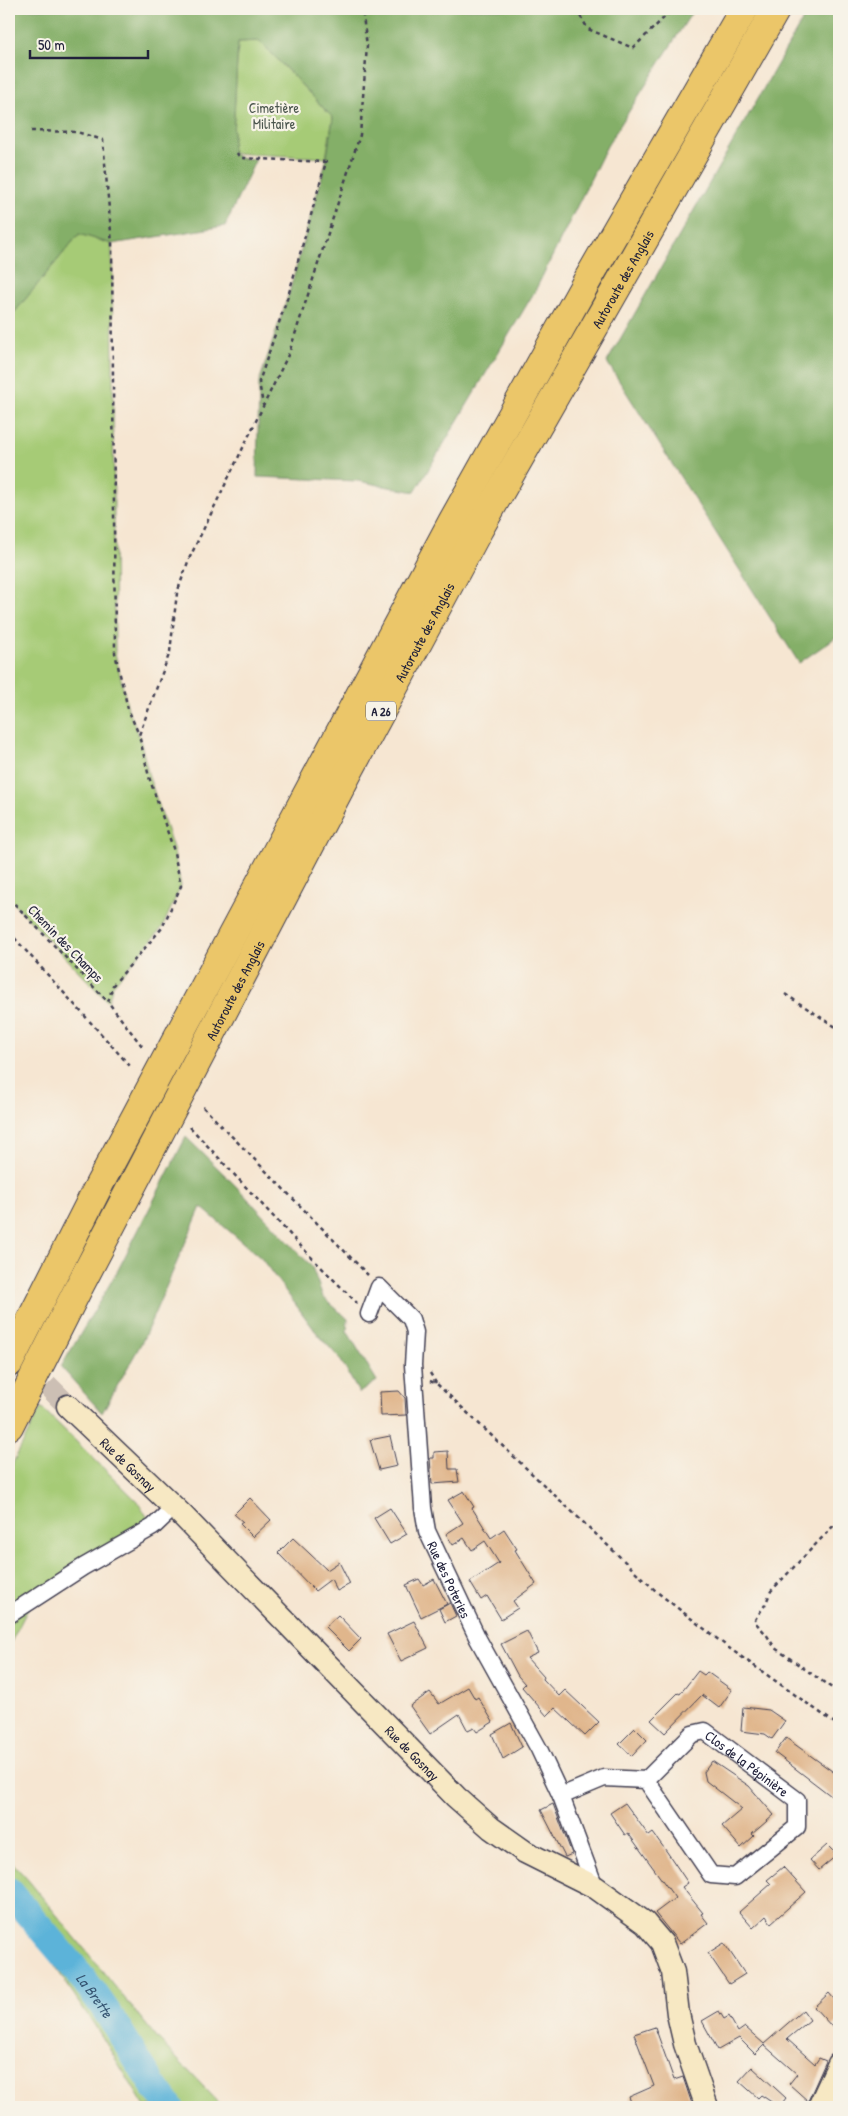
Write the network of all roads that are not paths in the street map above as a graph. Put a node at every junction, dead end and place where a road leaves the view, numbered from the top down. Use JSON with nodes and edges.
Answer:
{"nodes":[{"id":1,"x":744,"y":9,"type":"edge"},
{"id":2,"x":776,"y":9,"type":"edge"},
{"id":3,"x":369,"y":1314,"type":"road end"},
{"id":4,"x":9,"y":1363,"type":"edge"},
{"id":5,"x":68,"y":1406,"type":"tunnel mouth"},
{"id":6,"x":9,"y":1426,"type":"edge"},
{"id":7,"x":174,"y":1508,"type":"junction"},
{"id":8,"x":9,"y":1614,"type":"edge"},
{"id":9,"x":646,"y":1780,"type":"junction"},
{"id":10,"x":561,"y":1796,"type":"junction"},
{"id":11,"x":595,"y":1887,"type":"junction"},
{"id":12,"x":839,"y":2064,"type":"edge"},
{"id":13,"x":707,"y":2107,"type":"edge"},
{"id":14,"x":819,"y":2107,"type":"edge"}],
"edges":[{"from":1,"to":4,"type":"highway","name":"Autoroute des Anglais","number":"A 26"},
{"from":2,"to":6,"type":"highway","name":"Autoroute des Anglais","number":"A 26"},
{"from":3,"to":10,"type":"street","name":"Rue des Poteries"},
{"from":5,"to":7,"type":"street","name":"Rue de Gosnay"},
{"from":7,"to":8,"type":"street"},
{"from":7,"to":11,"type":"street","name":"Rue de Gosnay"},
{"from":9,"to":9,"type":"street","name":"Clos de la Pépinière"},
{"from":9,"to":10,"type":"street"},
{"from":10,"to":11,"type":"street","name":"Rue des Poteries"},
{"from":11,"to":13,"type":"street","name":"Rue de Gosnay"},
{"from":12,"to":14,"type":"street"}]}
